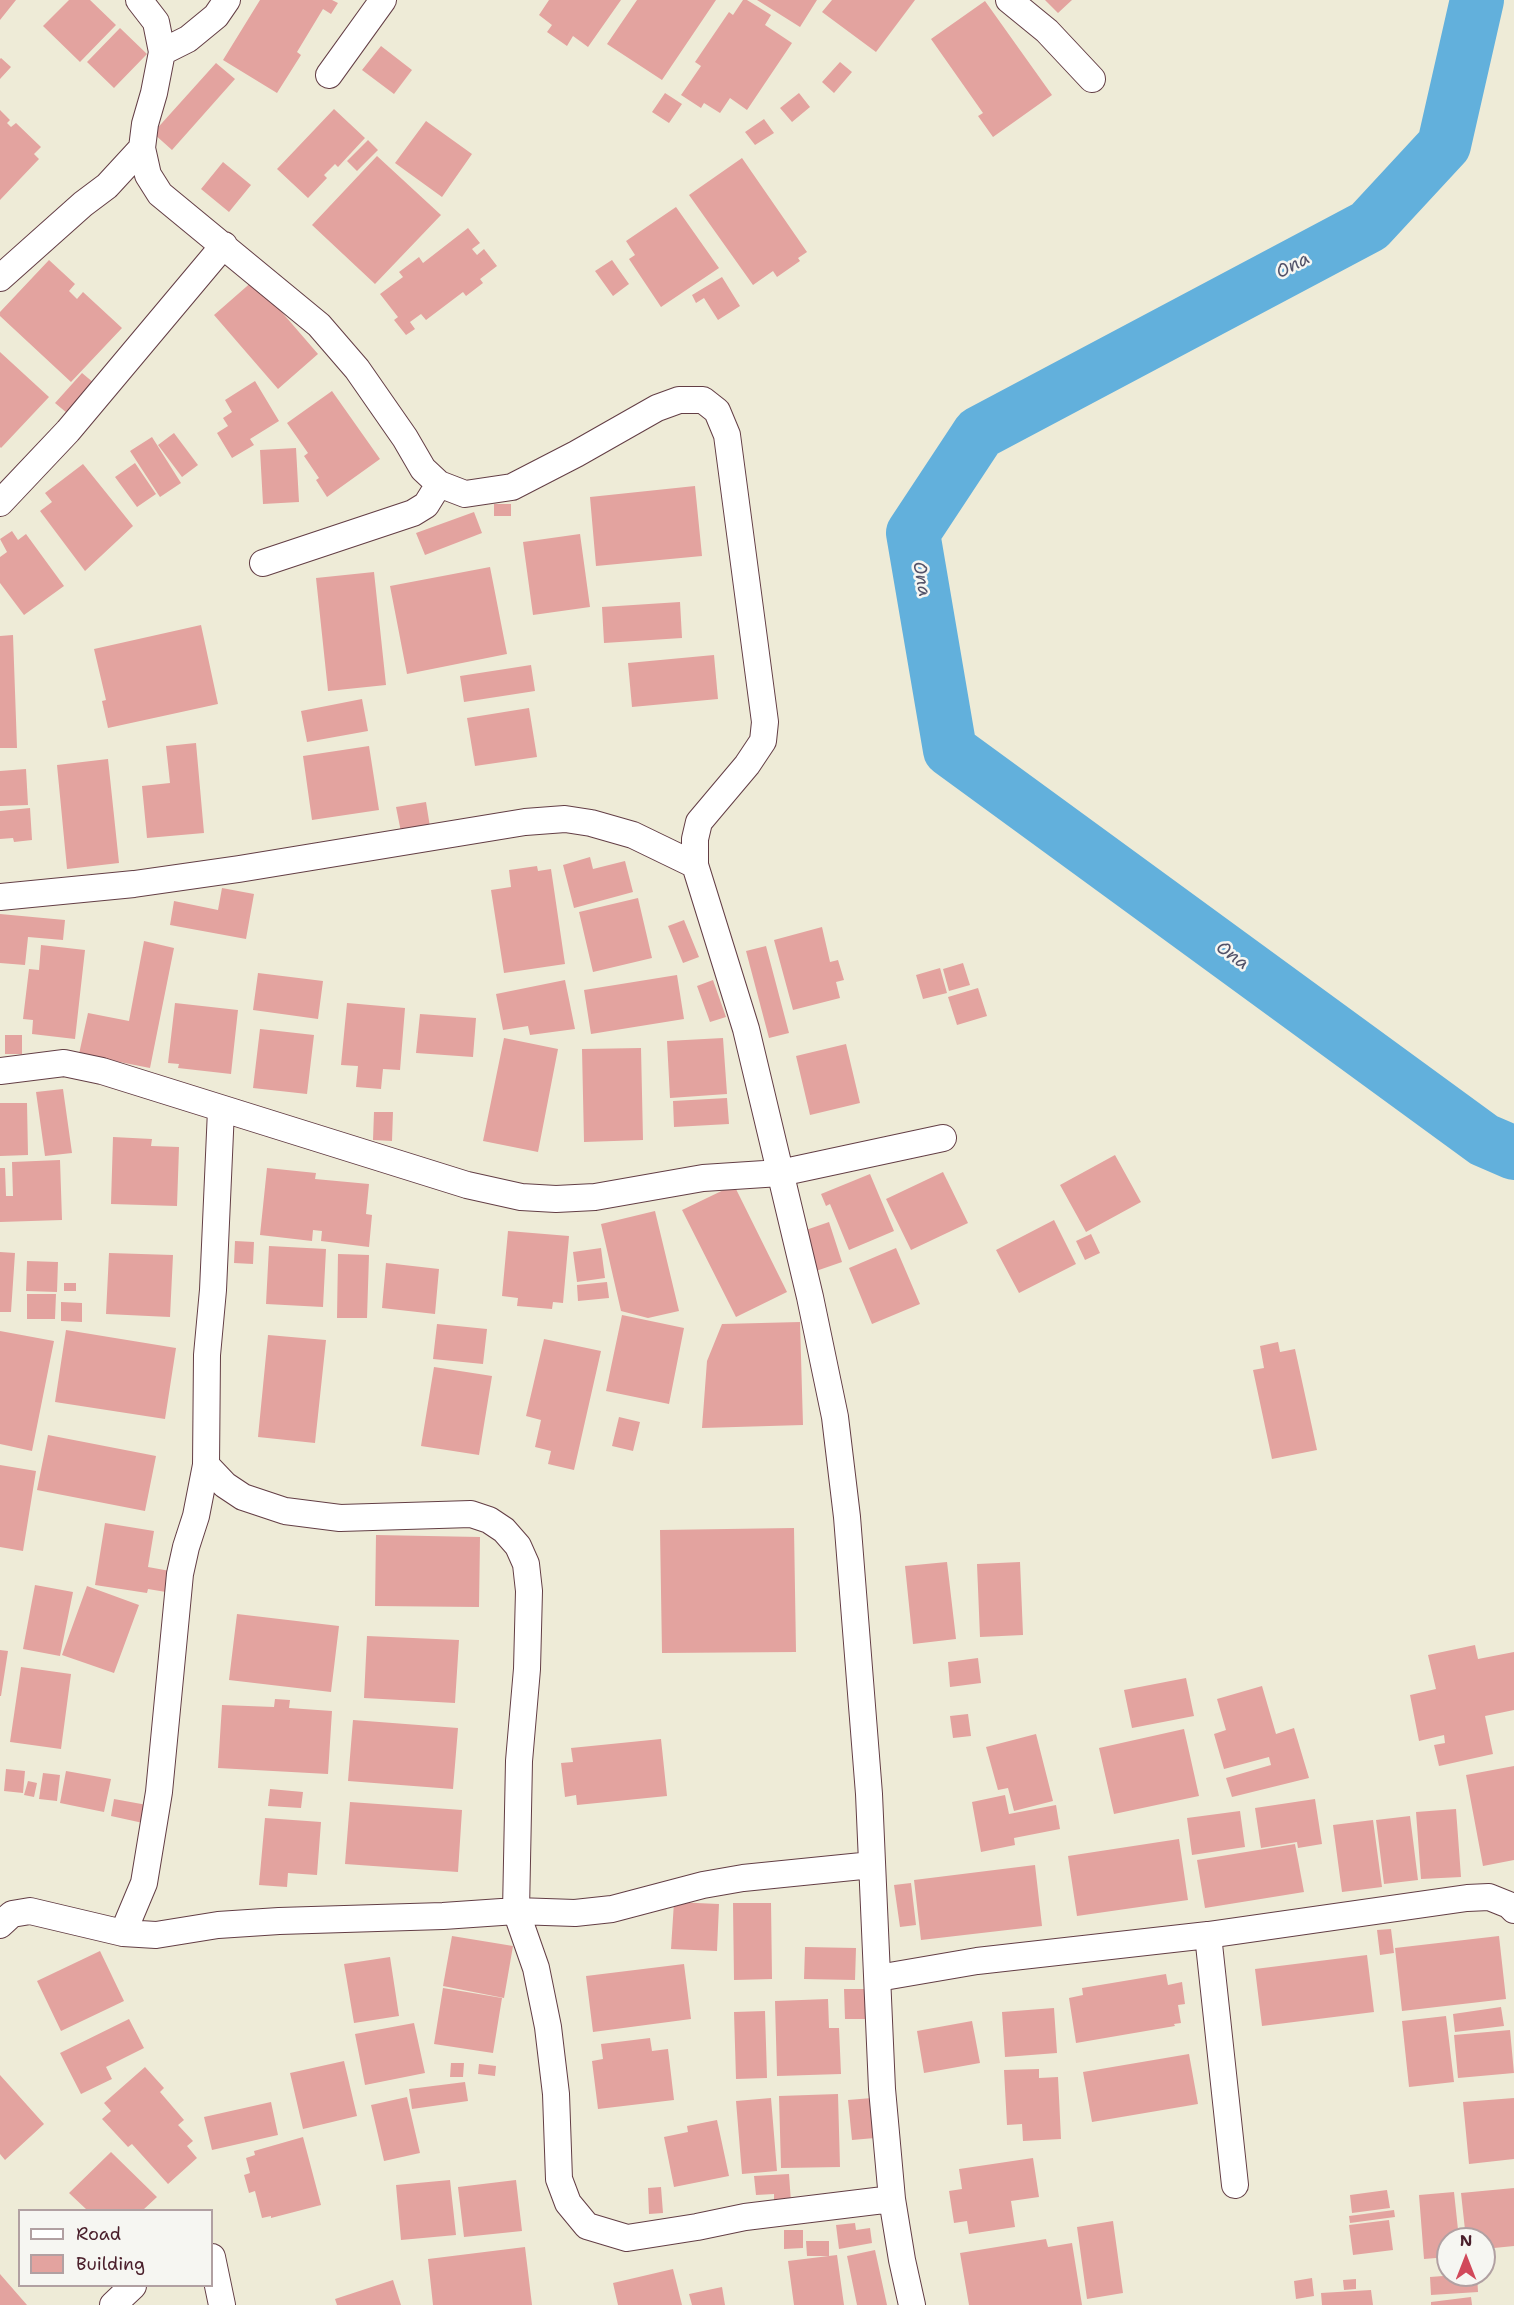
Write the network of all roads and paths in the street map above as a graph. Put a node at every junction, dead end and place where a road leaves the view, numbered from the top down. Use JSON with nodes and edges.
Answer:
{"nodes":[{"id":1,"x":139,"y":0,"type":"edge"},
{"id":2,"x":226,"y":0,"type":"edge"},
{"id":3,"x":383,"y":0,"type":"edge"},
{"id":4,"x":1009,"y":0,"type":"edge"},
{"id":5,"x":162,"y":52,"type":"junction"},
{"id":6,"x":329,"y":75,"type":"dead end"},
{"id":7,"x":1092,"y":79,"type":"dead end"},
{"id":8,"x":142,"y":148,"type":"junction"},
{"id":9,"x":224,"y":245,"type":"junction"},
{"id":10,"x":0,"y":278,"type":"edge"},
{"id":11,"x":439,"y":484,"type":"junction"},
{"id":12,"x":0,"y":503,"type":"edge"},
{"id":13,"x":263,"y":563,"type":"dead end"},
{"id":14,"x":695,"y":865,"type":"junction"},
{"id":15,"x":0,"y":897,"type":"edge"},
{"id":16,"x":0,"y":1071,"type":"edge"},
{"id":17,"x":221,"y":1110,"type":"junction"},
{"id":18,"x":943,"y":1138,"type":"dead end"},
{"id":19,"x":780,"y":1173,"type":"junction"},
{"id":20,"x":206,"y":1465,"type":"junction"},
{"id":21,"x":872,"y":1865,"type":"junction"},
{"id":22,"x":1514,"y":1910,"type":"edge"},
{"id":23,"x":516,"y":1911,"type":"junction"},
{"id":24,"x":0,"y":1925,"type":"edge"},
{"id":25,"x":123,"y":1933,"type":"junction"},
{"id":26,"x":1208,"y":1935,"type":"junction"},
{"id":27,"x":878,"y":1978,"type":"junction"},
{"id":28,"x":1235,"y":2185,"type":"dead end"},
{"id":29,"x":892,"y":2199,"type":"junction"},
{"id":30,"x":213,"y":2262,"type":"edge"},
{"id":31,"x":132,"y":2287,"type":"edge"},
{"id":32,"x":113,"y":2305,"type":"edge"},
{"id":33,"x":222,"y":2305,"type":"edge"},
{"id":34,"x":912,"y":2305,"type":"edge"}],
"edges":[{"from":1,"to":5,"type":"street"},
{"from":2,"to":5,"type":"street"},
{"from":3,"to":6,"type":"street"},
{"from":4,"to":7,"type":"street"},
{"from":5,"to":8,"type":"street"},
{"from":8,"to":9,"type":"street"},
{"from":8,"to":10,"type":"street"},
{"from":9,"to":11,"type":"street"},
{"from":9,"to":12,"type":"street"},
{"from":11,"to":13,"type":"street"},
{"from":11,"to":14,"type":"street"},
{"from":14,"to":15,"type":"street"},
{"from":14,"to":19,"type":"street"},
{"from":16,"to":17,"type":"street"},
{"from":17,"to":19,"type":"street"},
{"from":17,"to":20,"type":"street"},
{"from":18,"to":19,"type":"street"},
{"from":19,"to":21,"type":"street"},
{"from":20,"to":23,"type":"street"},
{"from":20,"to":25,"type":"street"},
{"from":21,"to":23,"type":"street"},
{"from":21,"to":27,"type":"street"},
{"from":22,"to":26,"type":"street"},
{"from":23,"to":25,"type":"street"},
{"from":23,"to":29,"type":"street"},
{"from":24,"to":25,"type":"street"},
{"from":26,"to":27,"type":"street"},
{"from":26,"to":28,"type":"street"},
{"from":27,"to":29,"type":"street"},
{"from":29,"to":34,"type":"street"},
{"from":30,"to":33,"type":"street"},
{"from":31,"to":32,"type":"street"}]}
